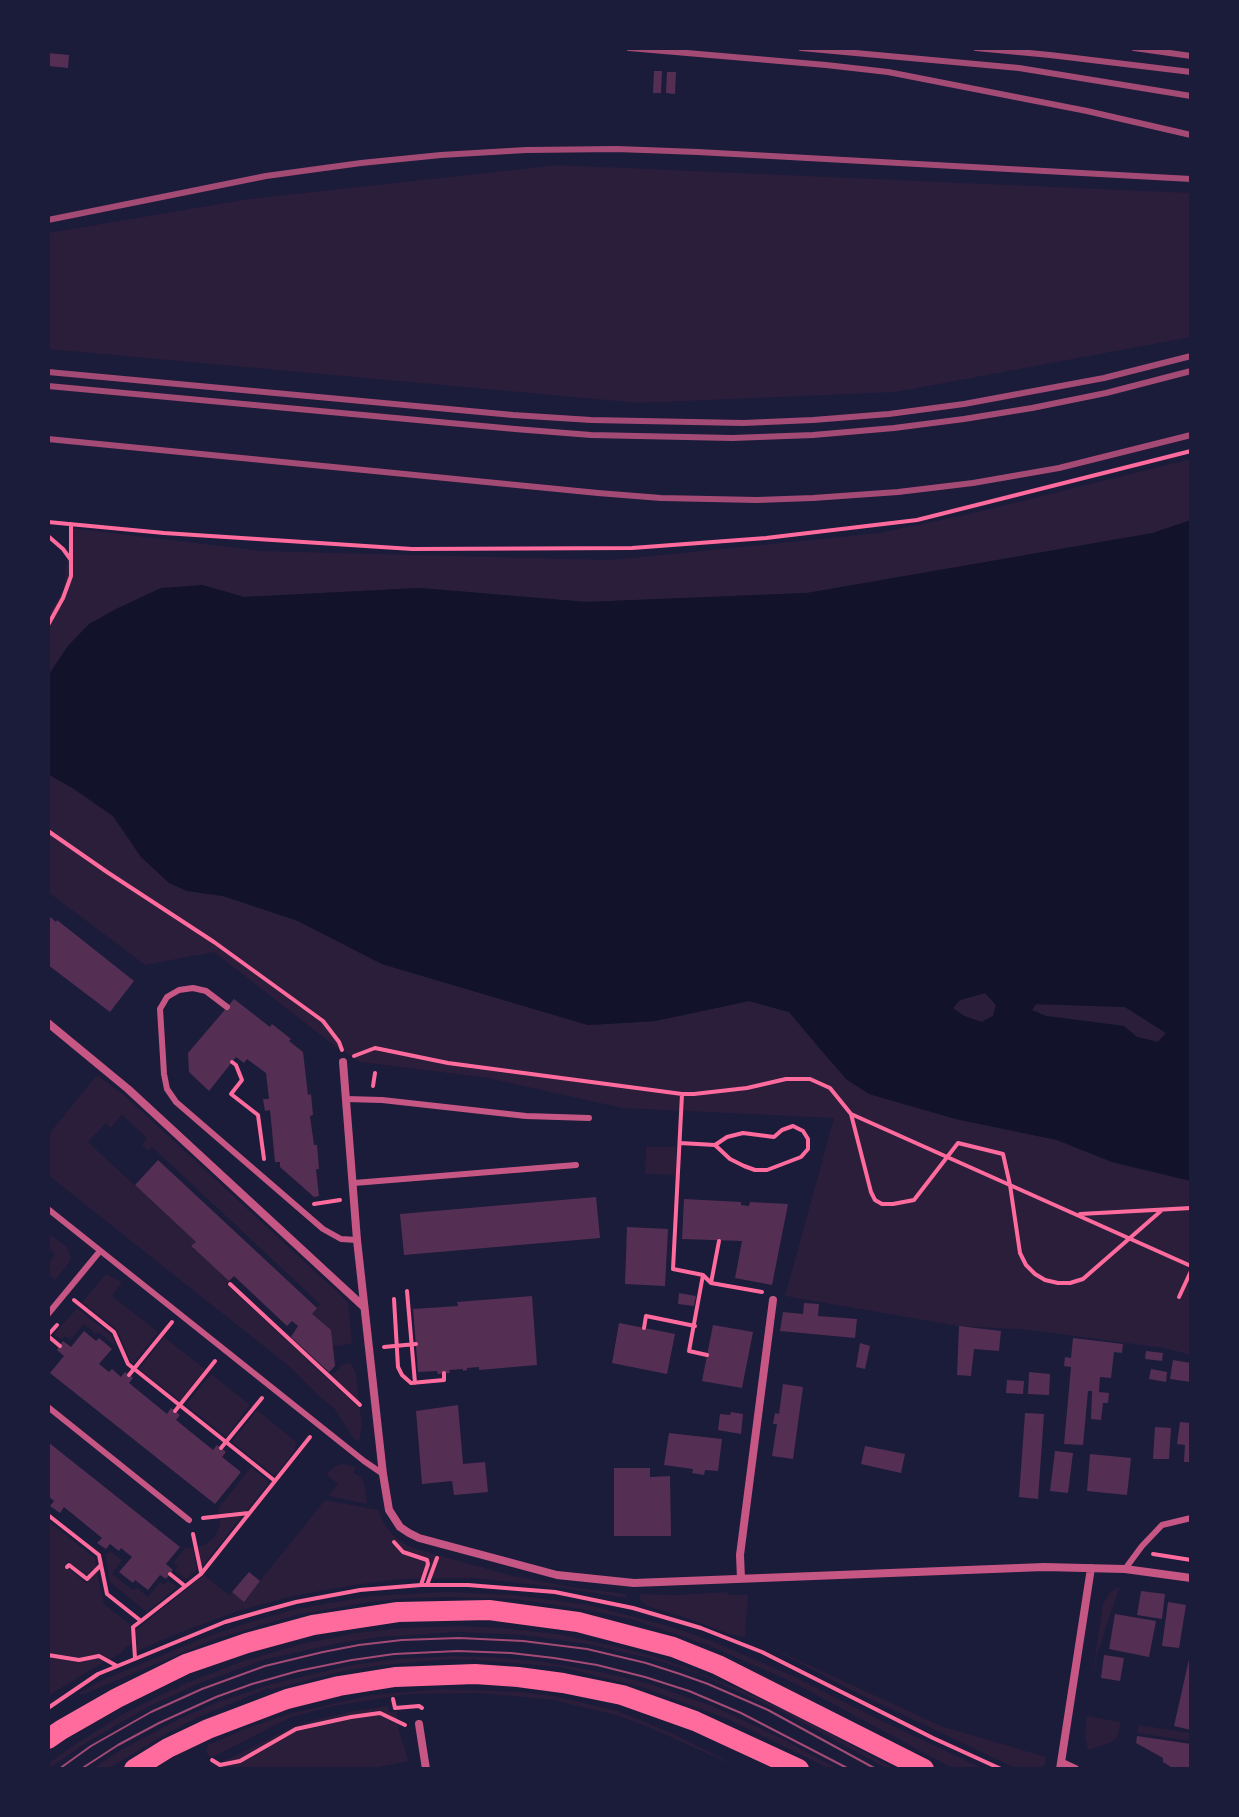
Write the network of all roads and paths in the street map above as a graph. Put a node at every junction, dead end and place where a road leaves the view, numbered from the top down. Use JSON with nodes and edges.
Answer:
{"nodes":[{"id":1,"x":1191,"y":451,"type":"edge"},
{"id":2,"x":48,"y":522,"type":"edge"},
{"id":3,"x":71,"y":524,"type":"junction"},
{"id":4,"x":48,"y":536,"type":"edge"},
{"id":5,"x":71,"y":560,"type":"junction"},
{"id":6,"x":48,"y":625,"type":"edge"},
{"id":7,"x":48,"y":831,"type":"edge"},
{"id":8,"x":227,"y":1007,"type":"dead end"},
{"id":9,"x":48,"y":1023,"type":"edge"},
{"id":10,"x":232,"y":1062,"type":"dead end"},
{"id":11,"x":343,"y":1062,"type":"junction"},
{"id":12,"x":375,"y":1073,"type":"dead end"},
{"id":13,"x":370,"y":1088,"type":"dead end"},
{"id":14,"x":682,"y":1094,"type":"junction"},
{"id":15,"x":346,"y":1099,"type":"junction"},
{"id":16,"x":851,"y":1114,"type":"junction"},
{"id":17,"x":589,"y":1118,"type":"dead end"},
{"id":18,"x":680,"y":1143,"type":"junction"},
{"id":19,"x":715,"y":1145,"type":"junction"},
{"id":20,"x":948,"y":1157,"type":"junction"},
{"id":21,"x":576,"y":1165,"type":"dead end"},
{"id":22,"x":273,"y":1166,"type":"dead end"},
{"id":23,"x":354,"y":1183,"type":"junction"},
{"id":24,"x":1010,"y":1185,"type":"junction"},
{"id":25,"x":355,"y":1199,"type":"junction"},
{"id":26,"x":1191,"y":1208,"type":"edge"},
{"id":27,"x":48,"y":1209,"type":"edge"},
{"id":28,"x":1162,"y":1210,"type":"junction"},
{"id":29,"x":322,"y":1211,"type":"dead end"},
{"id":30,"x":1078,"y":1214,"type":"junction"},
{"id":31,"x":1130,"y":1238,"type":"junction"},
{"id":32,"x":357,"y":1240,"type":"junction"},
{"id":33,"x":719,"y":1241,"type":"dead end"},
{"id":34,"x":100,"y":1251,"type":"junction"},
{"id":35,"x":1191,"y":1268,"type":"edge"},
{"id":36,"x":703,"y":1275,"type":"junction"},
{"id":37,"x":711,"y":1283,"type":"junction"},
{"id":38,"x":230,"y":1284,"type":"dead end"},
{"id":39,"x":407,"y":1291,"type":"dead end"},
{"id":40,"x":757,"y":1291,"type":"dead end"},
{"id":41,"x":66,"y":1294,"type":"junction"},
{"id":42,"x":1179,"y":1297,"type":"dead end"},
{"id":43,"x":394,"y":1299,"type":"dead end"},
{"id":44,"x":773,"y":1300,"type":"dead end"},
{"id":45,"x":364,"y":1307,"type":"junction"},
{"id":46,"x":178,"y":1313,"type":"junction"},
{"id":47,"x":48,"y":1314,"type":"edge"},
{"id":48,"x":695,"y":1326,"type":"junction"},
{"id":49,"x":644,"y":1328,"type":"dead end"},
{"id":50,"x":48,"y":1336,"type":"edge"},
{"id":51,"x":413,"y":1344,"type":"junction"},
{"id":52,"x":60,"y":1346,"type":"dead end"},
{"id":53,"x":397,"y":1346,"type":"junction"},
{"id":54,"x":384,"y":1347,"type":"dead end"},
{"id":55,"x":224,"y":1350,"type":"junction"},
{"id":56,"x":707,"y":1355,"type":"dead end"},
{"id":57,"x":134,"y":1369,"type":"junction"},
{"id":58,"x":444,"y":1373,"type":"dead end"},
{"id":59,"x":129,"y":1375,"type":"dead end"},
{"id":60,"x":415,"y":1383,"type":"junction"},
{"id":61,"x":271,"y":1387,"type":"junction"},
{"id":62,"x":180,"y":1406,"type":"junction"},
{"id":63,"x":48,"y":1407,"type":"edge"},
{"id":64,"x":364,"y":1410,"type":"dead end"},
{"id":65,"x":175,"y":1411,"type":"dead end"},
{"id":66,"x":319,"y":1426,"type":"junction"},
{"id":67,"x":226,"y":1442,"type":"junction"},
{"id":68,"x":221,"y":1448,"type":"dead end"},
{"id":69,"x":383,"y":1474,"type":"junction"},
{"id":70,"x":275,"y":1481,"type":"junction"},
{"id":71,"x":55,"y":1509,"type":"dead end"},
{"id":72,"x":249,"y":1513,"type":"junction"},
{"id":73,"x":49,"y":1515,"type":"edge"},
{"id":74,"x":1191,"y":1518,"type":"edge"},
{"id":75,"x":189,"y":1520,"type":"junction"},
{"id":76,"x":389,"y":1537,"type":"dead end"},
{"id":77,"x":442,"y":1543,"type":"junction"},
{"id":78,"x":102,"y":1546,"type":"dead end"},
{"id":79,"x":97,"y":1553,"type":"junction"},
{"id":80,"x":101,"y":1565,"type":"junction"},
{"id":81,"x":67,"y":1567,"type":"dead end"},
{"id":82,"x":1091,"y":1568,"type":"junction"},
{"id":83,"x":1125,"y":1569,"type":"junction"},
{"id":84,"x":170,"y":1574,"type":"dead end"},
{"id":85,"x":201,"y":1574,"type":"junction"},
{"id":86,"x":1191,"y":1578,"type":"edge"},
{"id":87,"x":741,"y":1579,"type":"junction"},
{"id":88,"x":424,"y":1585,"type":"junction"},
{"id":89,"x":185,"y":1586,"type":"junction"},
{"id":90,"x":141,"y":1621,"type":"junction"},
{"id":91,"x":48,"y":1655,"type":"edge"},
{"id":92,"x":135,"y":1658,"type":"junction"},
{"id":93,"x":117,"y":1666,"type":"junction"},
{"id":94,"x":48,"y":1708,"type":"edge"},
{"id":95,"x":419,"y":1724,"type":"dead end"},
{"id":96,"x":407,"y":1726,"type":"dead end"},
{"id":97,"x":48,"y":1739,"type":"edge"},
{"id":98,"x":212,"y":1760,"type":"dead end"},
{"id":99,"x":1061,"y":1766,"type":"edge"},
{"id":100,"x":134,"y":1769,"type":"edge"},
{"id":101,"x":426,"y":1769,"type":"edge"},
{"id":102,"x":799,"y":1769,"type":"edge"},
{"id":103,"x":924,"y":1769,"type":"edge"},
{"id":104,"x":1001,"y":1769,"type":"edge"},
{"id":105,"x":1075,"y":1769,"type":"edge"}],
"edges":[{"from":1,"to":3,"type":"path"},
{"from":2,"to":3,"type":"path"},
{"from":3,"to":5,"type":"path"},
{"from":4,"to":5,"type":"path"},
{"from":5,"to":6,"type":"path"},
{"from":7,"to":11,"type":"path"},
{"from":8,"to":32,"type":"lane"},
{"from":9,"to":45,"type":"street"},
{"from":10,"to":22,"type":"path"},
{"from":11,"to":14,"type":"path"},
{"from":11,"to":15,"type":"street"},
{"from":12,"to":13,"type":"path"},
{"from":14,"to":16,"type":"path"},
{"from":14,"to":18,"type":"path"},
{"from":15,"to":17,"type":"lane"},
{"from":15,"to":23,"type":"street"},
{"from":16,"to":20,"type":"path"},
{"from":16,"to":20,"type":"path"},
{"from":18,"to":19,"type":"path"},
{"from":18,"to":36,"type":"path"},
{"from":19,"to":19,"type":"path"},
{"from":20,"to":24,"type":"path"},
{"from":20,"to":24,"type":"path"},
{"from":21,"to":23,"type":"lane"},
{"from":23,"to":25,"type":"street"},
{"from":24,"to":30,"type":"path"},
{"from":24,"to":31,"type":"path"},
{"from":25,"to":29,"type":"path"},
{"from":25,"to":32,"type":"street"},
{"from":26,"to":28,"type":"path"},
{"from":27,"to":34,"type":"lane"},
{"from":28,"to":30,"type":"path"},
{"from":28,"to":31,"type":"path"},
{"from":30,"to":31,"type":"path"},
{"from":31,"to":35,"type":"path"},
{"from":32,"to":45,"type":"street"},
{"from":33,"to":37,"type":"path"},
{"from":34,"to":41,"type":"lane"},
{"from":34,"to":46,"type":"lane"},
{"from":35,"to":42,"type":"path"},
{"from":36,"to":37,"type":"path"},
{"from":36,"to":48,"type":"path"},
{"from":37,"to":40,"type":"path"},
{"from":38,"to":64,"type":"path"},
{"from":39,"to":51,"type":"path"},
{"from":41,"to":47,"type":"lane"},
{"from":41,"to":57,"type":"path"},
{"from":43,"to":53,"type":"path"},
{"from":44,"to":87,"type":"street"},
{"from":45,"to":69,"type":"street"},
{"from":46,"to":55,"type":"lane"},
{"from":46,"to":57,"type":"path"},
{"from":48,"to":49,"type":"path"},
{"from":48,"to":56,"type":"path"},
{"from":50,"to":52,"type":"path"},
{"from":51,"to":53,"type":"path"},
{"from":51,"to":60,"type":"path"},
{"from":53,"to":54,"type":"path"},
{"from":53,"to":60,"type":"path"},
{"from":55,"to":61,"type":"lane"},
{"from":55,"to":62,"type":"path"},
{"from":57,"to":59,"type":"path"},
{"from":57,"to":62,"type":"path"},
{"from":58,"to":60,"type":"path"},
{"from":61,"to":66,"type":"lane"},
{"from":61,"to":67,"type":"path"},
{"from":62,"to":65,"type":"path"},
{"from":62,"to":67,"type":"path"},
{"from":63,"to":75,"type":"lane"},
{"from":66,"to":69,"type":"lane"},
{"from":66,"to":70,"type":"path"},
{"from":67,"to":68,"type":"path"},
{"from":67,"to":70,"type":"path"},
{"from":69,"to":77,"type":"street"},
{"from":70,"to":72,"type":"path"},
{"from":71,"to":73,"type":"path"},
{"from":72,"to":75,"type":"path"},
{"from":72,"to":85,"type":"path"},
{"from":73,"to":79,"type":"path"},
{"from":74,"to":83,"type":"lane"},
{"from":75,"to":85,"type":"path"},
{"from":76,"to":88,"type":"path"},
{"from":77,"to":87,"type":"street"},
{"from":77,"to":88,"type":"path"},
{"from":78,"to":79,"type":"path"},
{"from":79,"to":80,"type":"path"},
{"from":80,"to":81,"type":"path"},
{"from":80,"to":90,"type":"path"},
{"from":82,"to":83,"type":"street"},
{"from":82,"to":87,"type":"street"},
{"from":82,"to":99,"type":"street"},
{"from":83,"to":86,"type":"street"},
{"from":84,"to":89,"type":"path"},
{"from":85,"to":89,"type":"path"},
{"from":88,"to":92,"type":"path"},
{"from":88,"to":104,"type":"path"},
{"from":89,"to":90,"type":"path"},
{"from":90,"to":92,"type":"path"},
{"from":91,"to":93,"type":"path"},
{"from":92,"to":93,"type":"path"},
{"from":93,"to":94,"type":"path"},
{"from":95,"to":101,"type":"street"},
{"from":96,"to":98,"type":"path"},
{"from":97,"to":103,"type":"main road"},
{"from":99,"to":105,"type":"street"},
{"from":100,"to":102,"type":"main road"}]}
